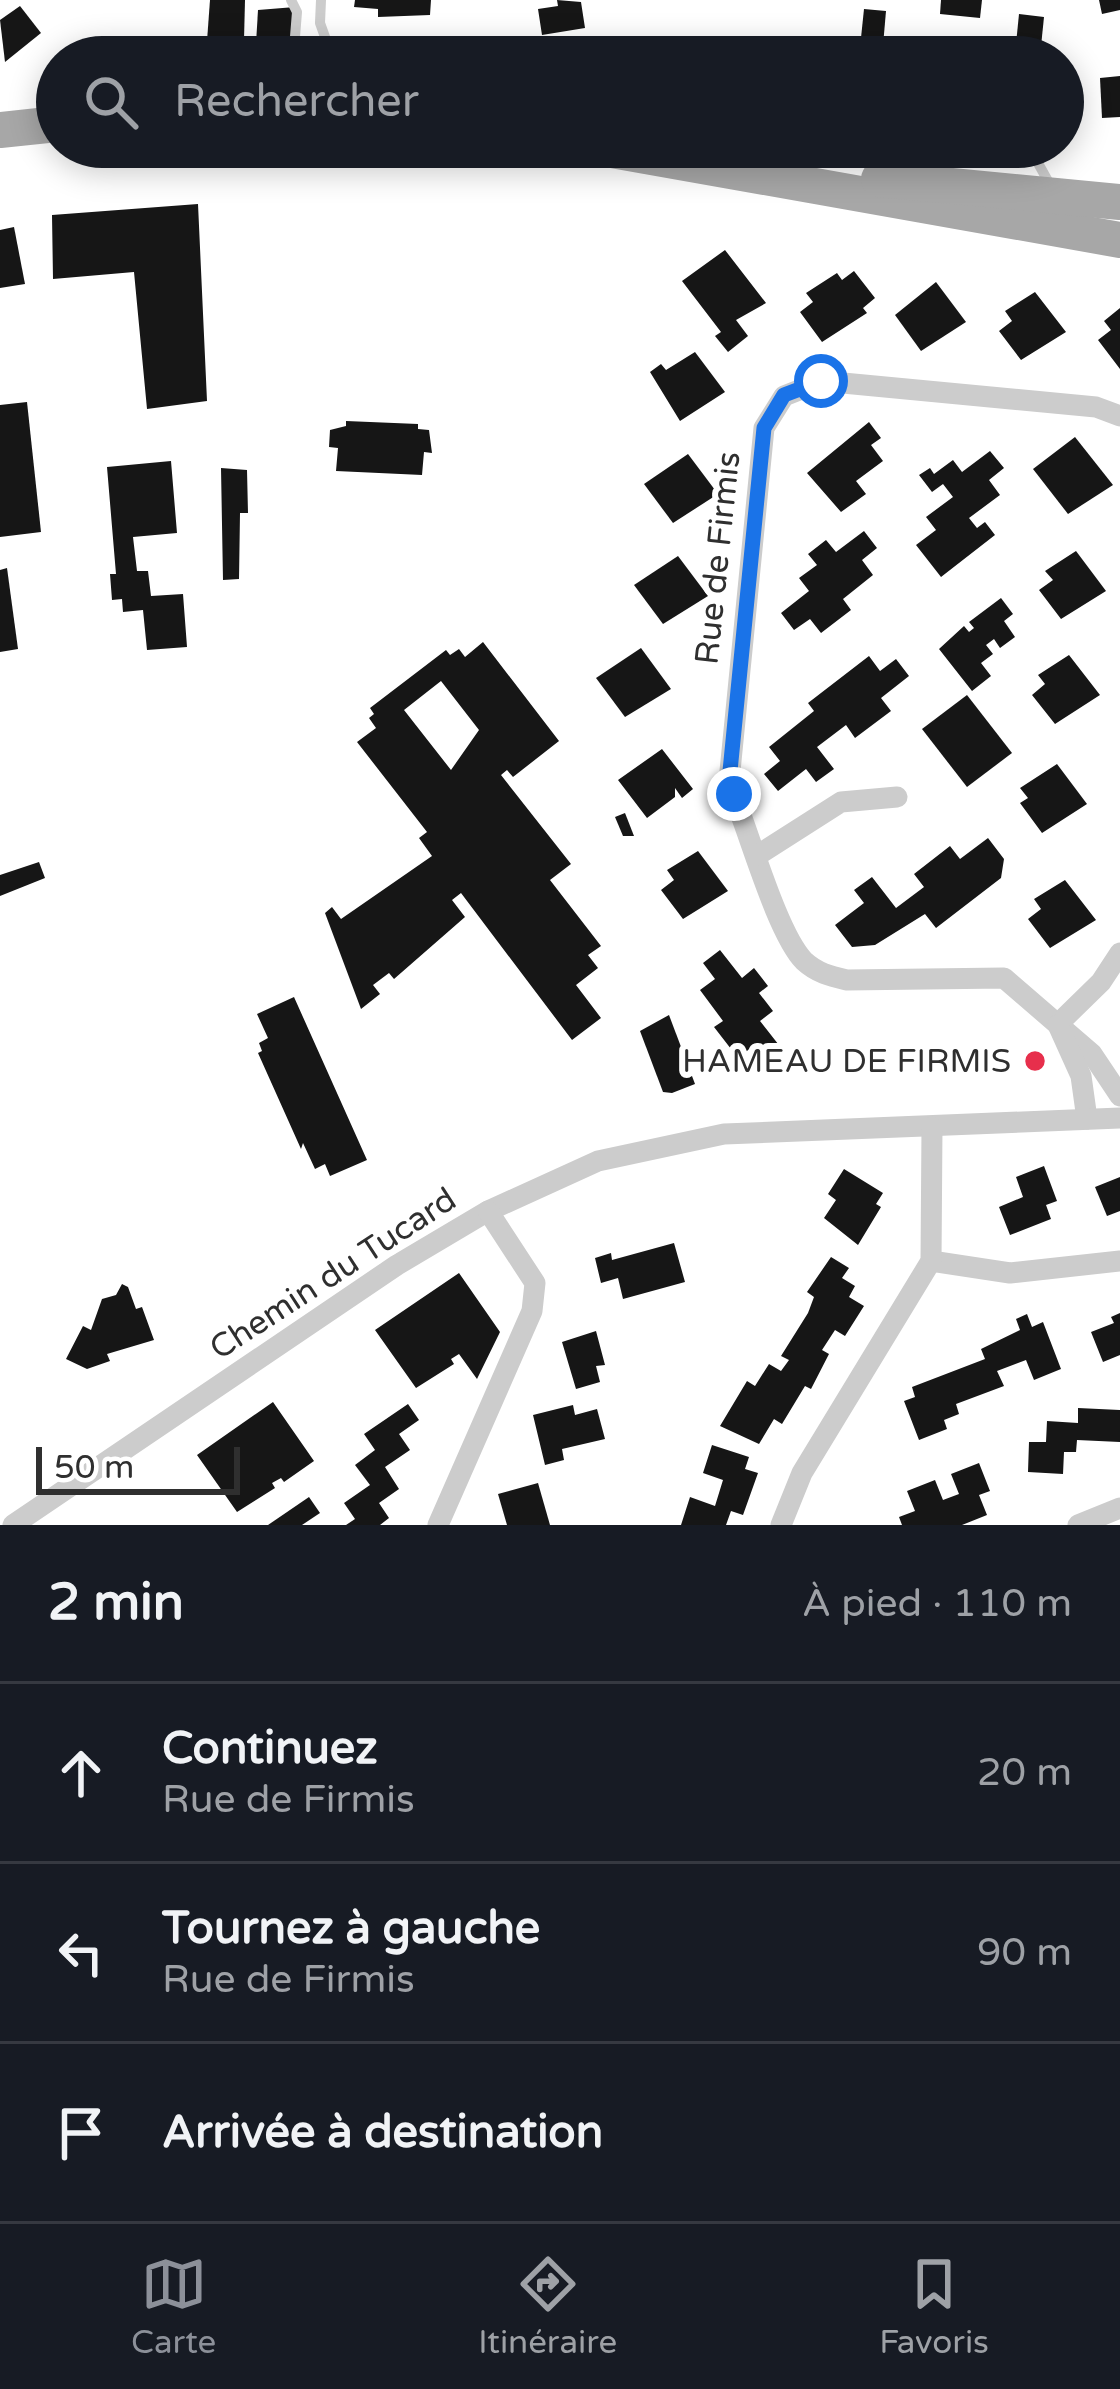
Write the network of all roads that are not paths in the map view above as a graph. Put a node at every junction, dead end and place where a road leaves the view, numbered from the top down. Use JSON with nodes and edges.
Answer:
{"nodes":[{"id":1,"x":291,"y":0,"type":"edge"},
{"id":2,"x":321,"y":0,"type":"edge"},
{"id":3,"x":295,"y":36,"type":"edge"},
{"id":4,"x":324,"y":36,"type":"edge"},
{"id":5,"x":36,"y":126,"type":"edge"},
{"id":6,"x":0,"y":130,"type":"edge"},
{"id":7,"x":736,"y":168,"type":"edge"},
{"id":8,"x":893,"y":168,"type":"edge"},
{"id":9,"x":1036,"y":168,"type":"edge"},
{"id":10,"x":890,"y":192,"type":"junction"},
{"id":11,"x":1120,"y":202,"type":"edge"},
{"id":12,"x":1050,"y":212,"type":"junction"},
{"id":13,"x":1120,"y":240,"type":"edge"},
{"id":14,"x":1120,"y":416,"type":"edge"},
{"id":15,"x":897,"y":796,"type":"dead end"},
{"id":16,"x":758,"y":855,"type":"junction"},
{"id":17,"x":1120,"y":953,"type":"edge"},
{"id":18,"x":1058,"y":1024,"type":"junction"},
{"id":19,"x":1120,"y":1096,"type":"edge"},
{"id":20,"x":1120,"y":1118,"type":"edge"},
{"id":21,"x":1087,"y":1119,"type":"junction"},
{"id":22,"x":932,"y":1127,"type":"junction"},
{"id":23,"x":488,"y":1211,"type":"junction"},
{"id":24,"x":931,"y":1261,"type":"junction"},
{"id":25,"x":1120,"y":1261,"type":"edge"},
{"id":26,"x":1120,"y":1508,"type":"edge"},
{"id":27,"x":13,"y":1525,"type":"edge"},
{"id":28,"x":438,"y":1525,"type":"edge"},
{"id":29,"x":781,"y":1525,"type":"edge"},
{"id":30,"x":1078,"y":1525,"type":"edge"}],
"edges":[{"from":1,"to":3,"type":"lane"},
{"from":2,"to":4,"type":"lane"},
{"from":5,"to":6,"type":"main road"},
{"from":7,"to":10,"type":"main road"},
{"from":8,"to":10,"type":"lane"},
{"from":9,"to":12,"type":"lane"},
{"from":10,"to":12,"type":"main road"},
{"from":11,"to":12,"type":"main road"},
{"from":12,"to":13,"type":"main road"},
{"from":14,"to":16,"type":"street","name":"Rue de Firmis"},
{"from":15,"to":16,"type":"street"},
{"from":16,"to":18,"type":"street","name":"Rue de Firmis"},
{"from":17,"to":18,"type":"street"},
{"from":18,"to":19,"type":"street","name":"Rue de Firmis"},
{"from":18,"to":21,"type":"street","name":"Rue de Firmis"},
{"from":20,"to":21,"type":"street","name":"Chemin du Tucard"},
{"from":21,"to":22,"type":"street","name":"Chemin du Tucard"},
{"from":22,"to":23,"type":"street","name":"Chemin du Tucard"},
{"from":22,"to":24,"type":"street"},
{"from":23,"to":27,"type":"street","name":"Chemin du Tucard"},
{"from":23,"to":28,"type":"street"},
{"from":24,"to":25,"type":"street"},
{"from":24,"to":29,"type":"street"},
{"from":26,"to":30,"type":"street"}]}
